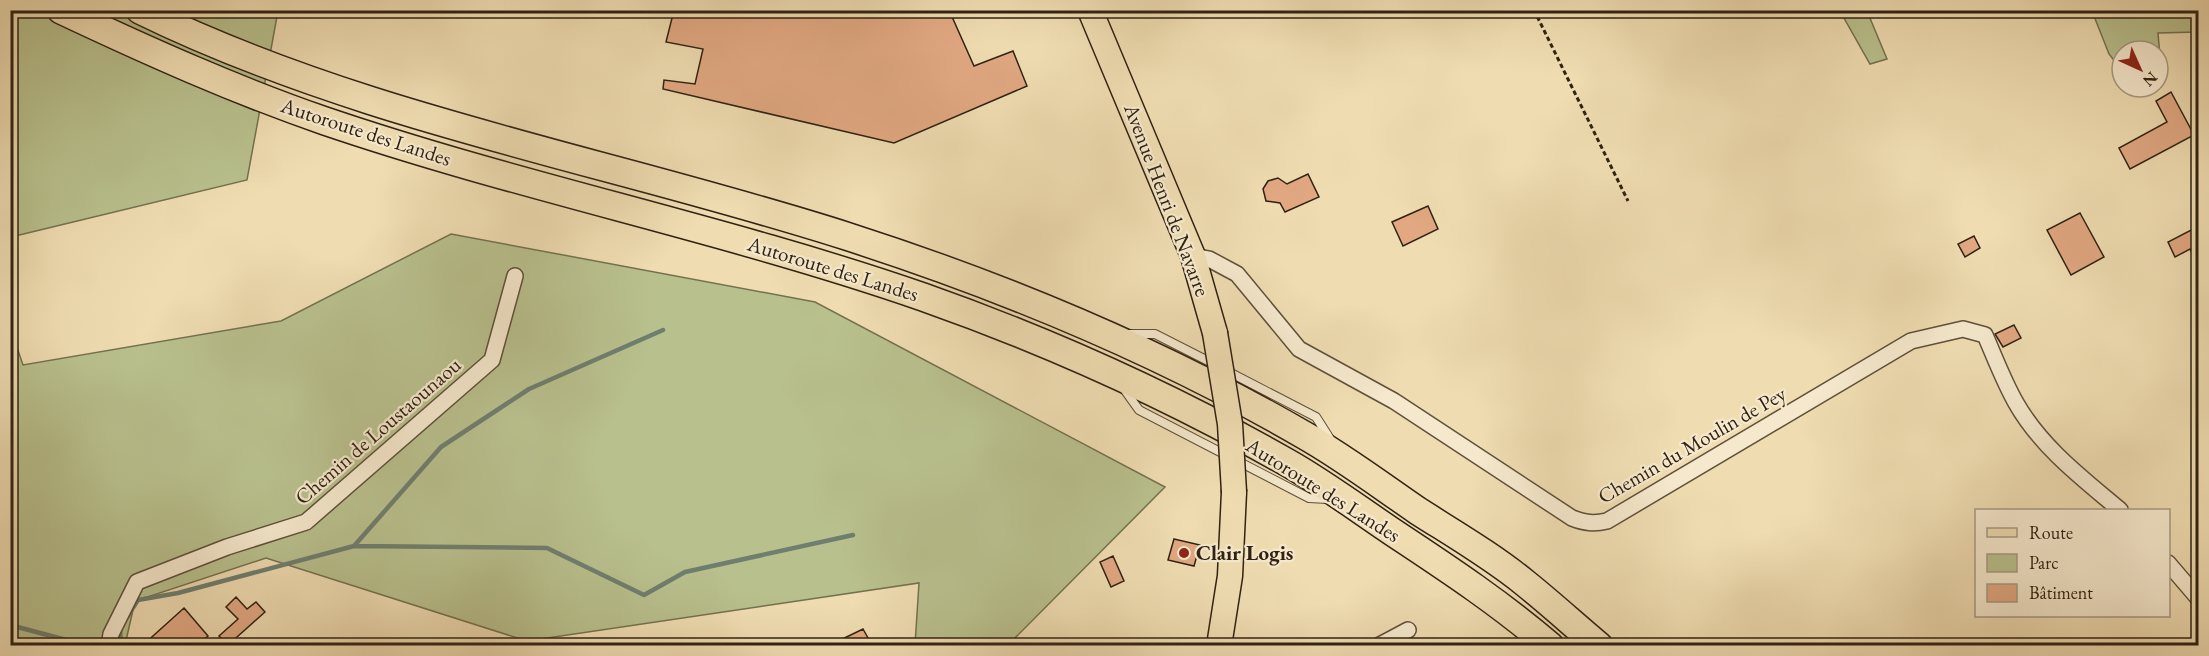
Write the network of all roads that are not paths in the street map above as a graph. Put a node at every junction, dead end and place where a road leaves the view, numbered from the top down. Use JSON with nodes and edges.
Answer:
{"nodes":[{"id":1,"x":61,"y":10,"type":"edge"},
{"id":2,"x":140,"y":10,"type":"edge"},
{"id":3,"x":1090,"y":10,"type":"edge"},
{"id":4,"x":1193,"y":256,"type":"junction"},
{"id":5,"x":515,"y":276,"type":"dead end"},
{"id":6,"x":2119,"y":509,"type":"edge"},
{"id":7,"x":2170,"y":564,"type":"edge"},
{"id":8,"x":2199,"y":598,"type":"edge"},
{"id":9,"x":1408,"y":630,"type":"dead end"},
{"id":10,"x":110,"y":640,"type":"edge"},
{"id":11,"x":1219,"y":645,"type":"edge"},
{"id":12,"x":1377,"y":645,"type":"edge"},
{"id":13,"x":1550,"y":645,"type":"edge"},
{"id":14,"x":1599,"y":645,"type":"edge"}],
"edges":[{"from":1,"to":13,"type":"highway","name":"Autoroute des Landes"},
{"from":2,"to":14,"type":"highway","name":"Autoroute des Landes"},
{"from":3,"to":4,"type":"main road","name":"Avenue Henri de Navarre"},
{"from":4,"to":6,"type":"street","name":"Chemin du Moulin de Pey"},
{"from":4,"to":11,"type":"main road","name":"Avenue Henri de Navarre","bridge":true},
{"from":5,"to":10,"type":"street","name":"Chemin de Loustaounaou"},
{"from":7,"to":8,"type":"street"},
{"from":9,"to":12,"type":"street"}]}
